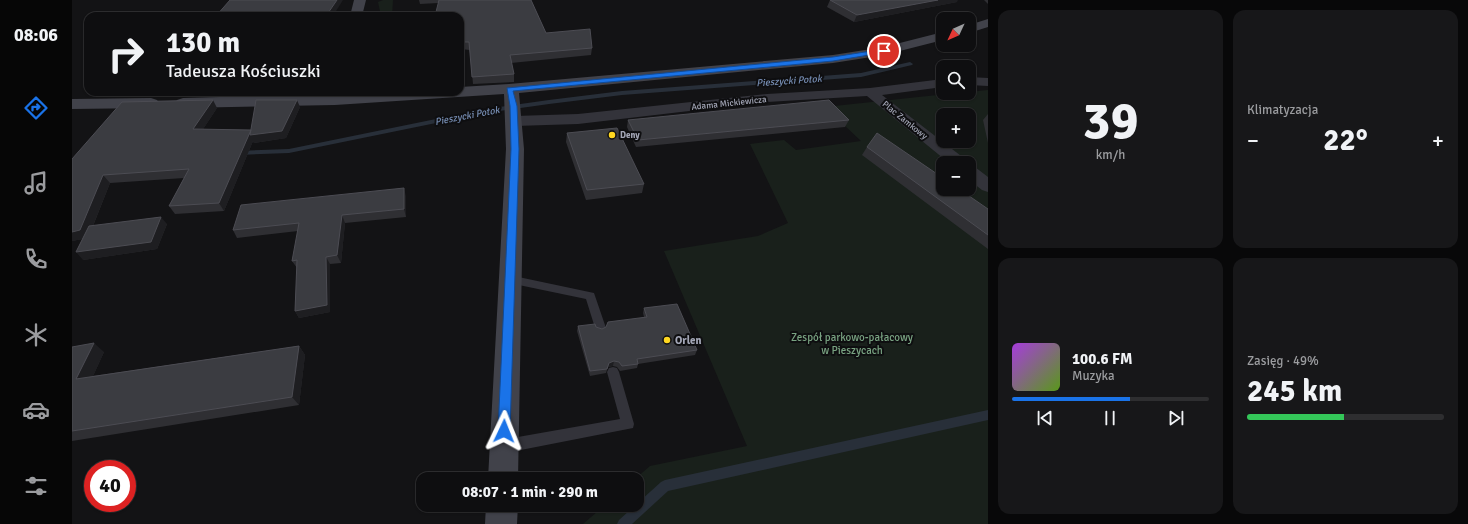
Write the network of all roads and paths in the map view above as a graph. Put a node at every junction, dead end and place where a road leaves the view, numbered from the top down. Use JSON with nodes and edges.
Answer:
{"nodes":[{"id":1,"x":360,"y":0,"type":"edge"},
{"id":2,"x":357,"y":12,"type":"edge"},
{"id":3,"x":987,"y":24,"type":"edge"},
{"id":4,"x":976,"y":27,"type":"edge"},
{"id":5,"x":936,"y":38,"type":"edge"},
{"id":6,"x":976,"y":81,"type":"edge"},
{"id":7,"x":988,"y":82,"type":"edge"},
{"id":8,"x":936,"y":84,"type":"edge"},
{"id":9,"x":511,"y":92,"type":"junction"},
{"id":10,"x":870,"y":92,"type":"junction"},
{"id":11,"x":464,"y":93,"type":"edge"},
{"id":12,"x":336,"y":96,"type":"edge"},
{"id":13,"x":72,"y":104,"type":"edge"},
{"id":14,"x":514,"y":118,"type":"junction"},
{"id":15,"x":950,"y":156,"type":"edge"},
{"id":16,"x":976,"y":177,"type":"edge"},
{"id":17,"x":988,"y":186,"type":"edge"},
{"id":18,"x":509,"y":279,"type":"junction"},
{"id":19,"x":600,"y":328,"type":"edge"},
{"id":20,"x":613,"y":372,"type":"dead end"},
{"id":21,"x":504,"y":446,"type":"junction"},
{"id":22,"x":503,"y":472,"type":"edge"},
{"id":23,"x":502,"y":512,"type":"edge"},
{"id":24,"x":501,"y":524,"type":"edge"}],
"edges":[{"from":1,"to":2,"type":"main road"},
{"from":3,"to":4,"type":"main road"},
{"from":5,"to":9,"type":"main road"},
{"from":6,"to":7,"type":"street"},
{"from":8,"to":10,"type":"street","name":"Adama Mickiewicza"},
{"from":9,"to":11,"type":"main road"},
{"from":9,"to":14,"type":"main road"},
{"from":10,"to":14,"type":"street","name":"Adama Mickiewicza"},
{"from":10,"to":15,"type":"street","name":"Plac Zamkowy"},
{"from":12,"to":13,"type":"main road"},
{"from":14,"to":18,"type":"main road"},
{"from":16,"to":17,"type":"street"},
{"from":18,"to":19,"type":"lane"},
{"from":18,"to":21,"type":"main road"},
{"from":20,"to":21,"type":"lane"},
{"from":21,"to":22,"type":"main road"},
{"from":23,"to":24,"type":"main road"}]}
